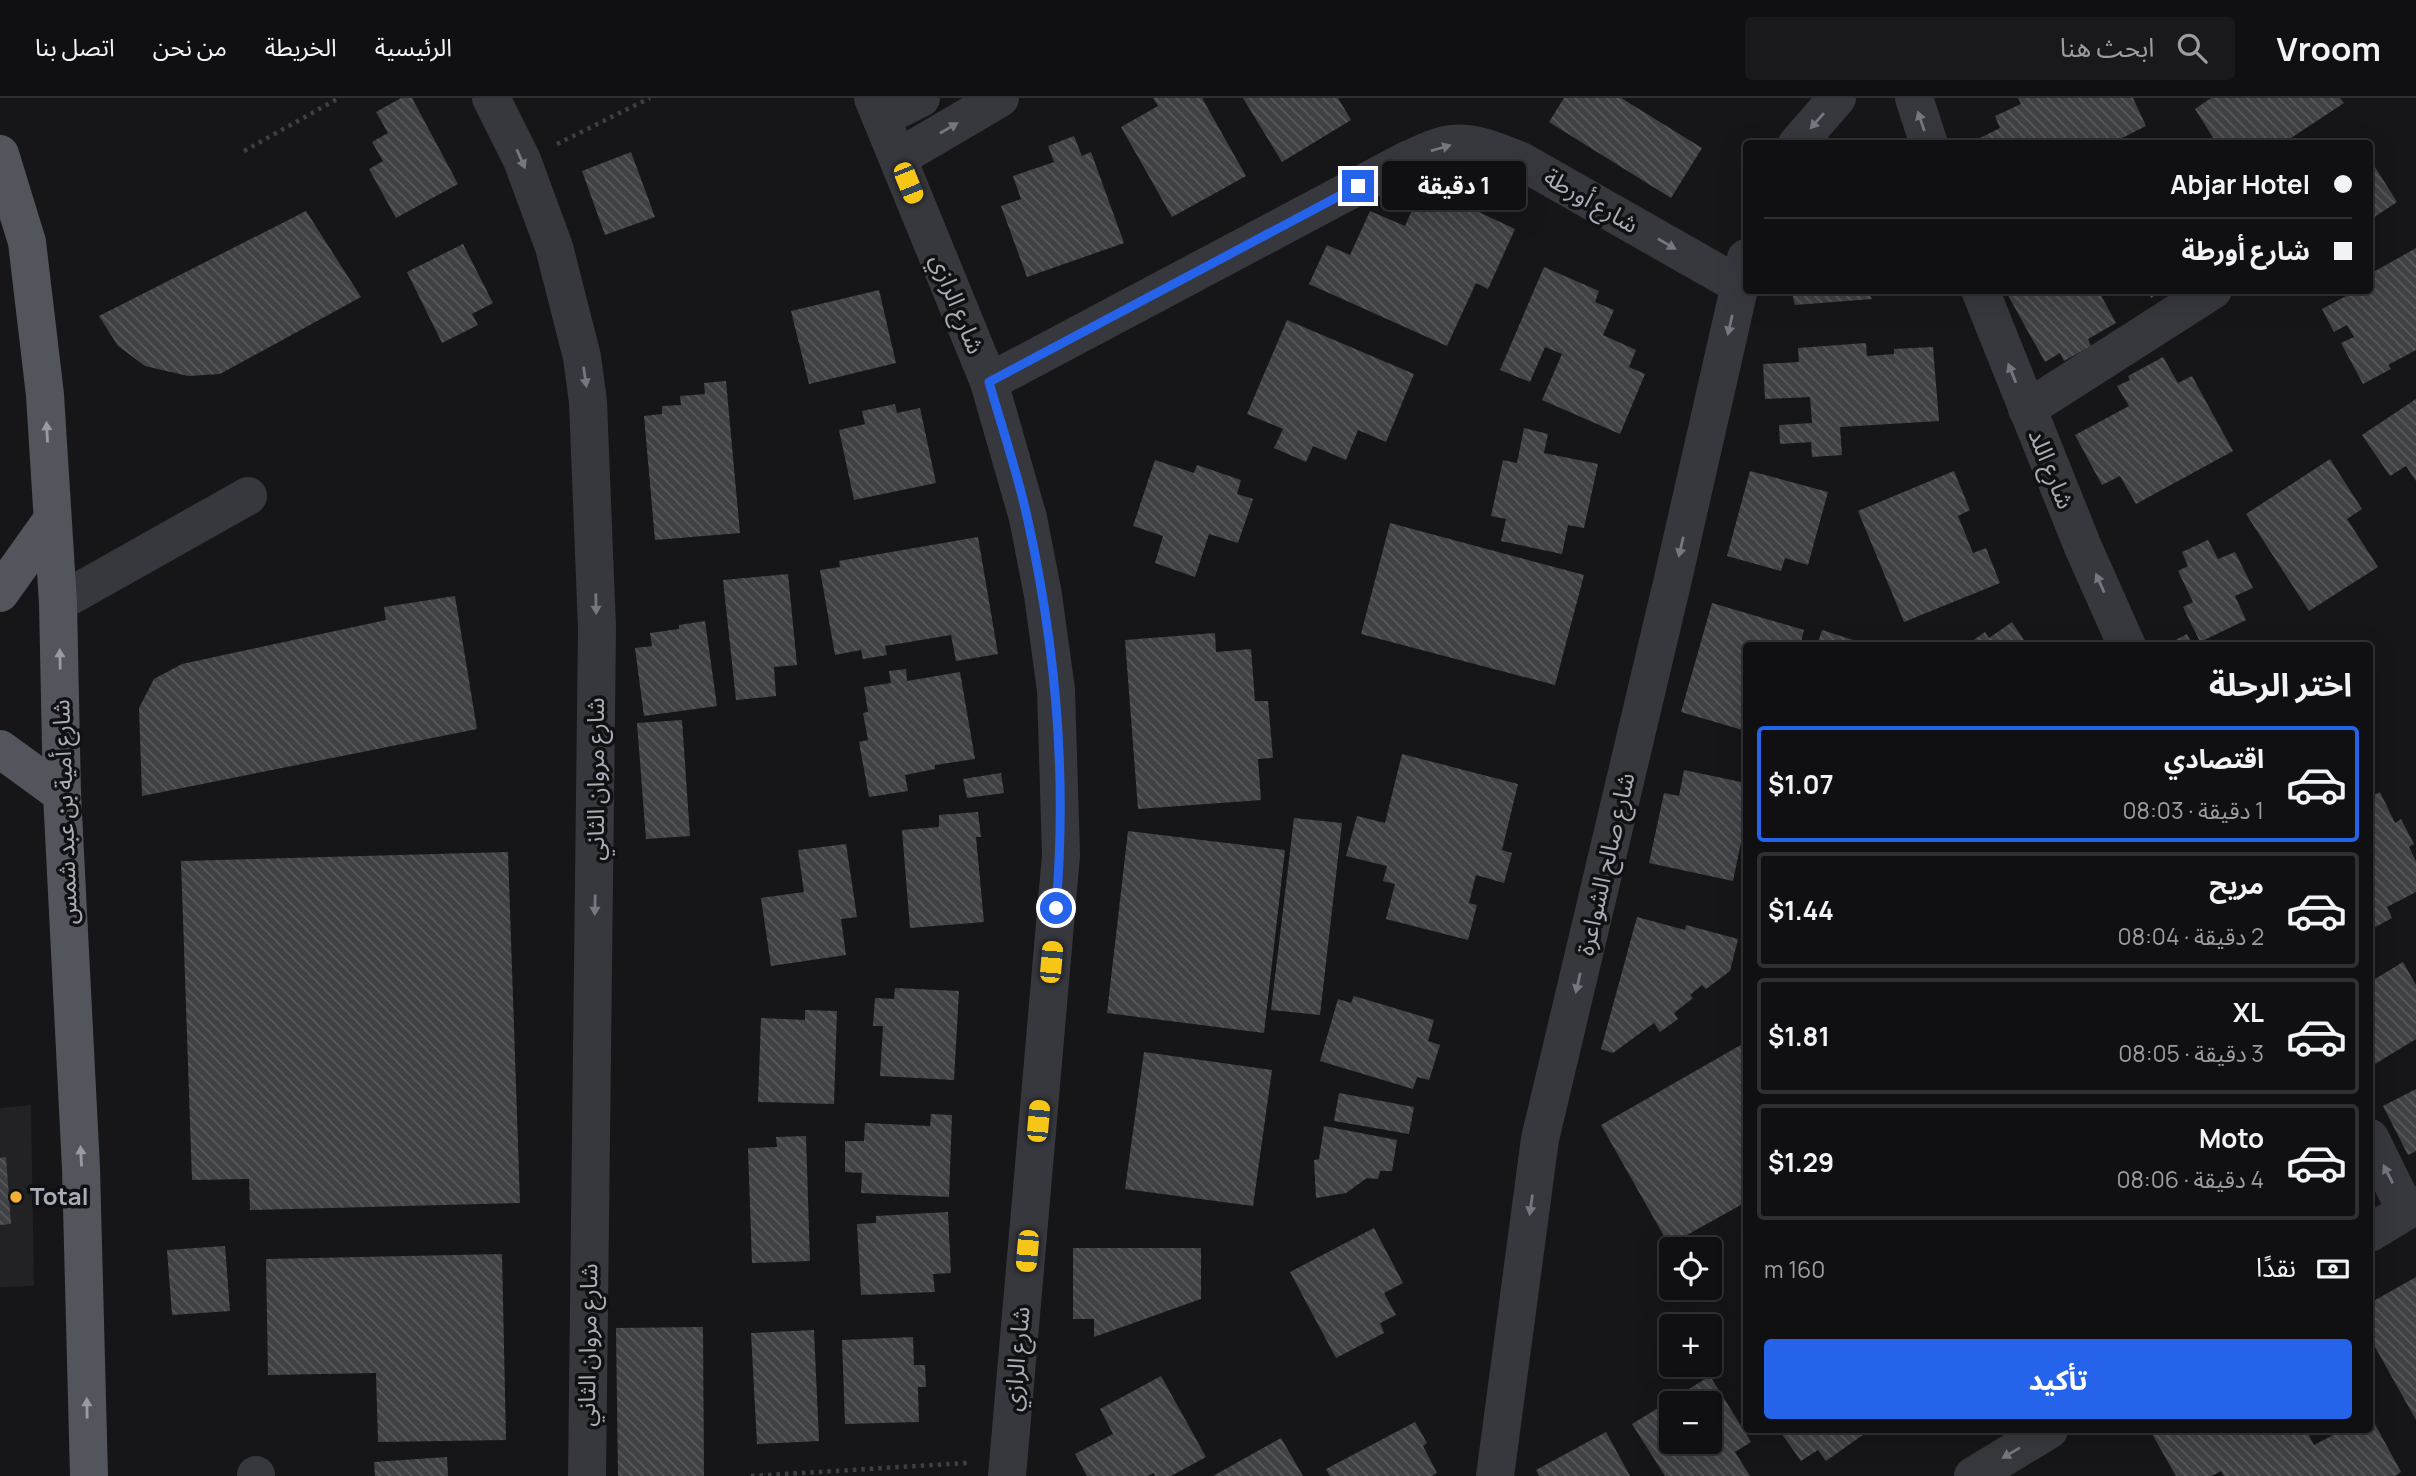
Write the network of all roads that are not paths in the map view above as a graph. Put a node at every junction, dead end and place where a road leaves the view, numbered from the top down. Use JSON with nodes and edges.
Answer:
{"nodes":[{"id":1,"x":491,"y":98,"type":"edge"},
{"id":2,"x":921,"y":98,"type":"edge"},
{"id":3,"x":1000,"y":98,"type":"edge"},
{"id":4,"x":1837,"y":98,"type":"edge"},
{"id":5,"x":1913,"y":98,"type":"edge"},
{"id":6,"x":877,"y":108,"type":"edge"},
{"id":7,"x":1800,"y":140,"type":"edge"},
{"id":8,"x":1928,"y":140,"type":"edge"},
{"id":9,"x":0,"y":153,"type":"edge"},
{"id":10,"x":898,"y":158,"type":"junction"},
{"id":11,"x":1743,"y":272,"type":"edge"},
{"id":12,"x":1982,"y":294,"type":"edge"},
{"id":13,"x":2207,"y":294,"type":"edge"},
{"id":14,"x":989,"y":382,"type":"junction"},
{"id":15,"x":2027,"y":410,"type":"junction"},
{"id":16,"x":248,"y":496,"type":"dead end"},
{"id":17,"x":52,"y":520,"type":"junction"},
{"id":18,"x":0,"y":593,"type":"edge"},
{"id":19,"x":58,"y":603,"type":"junction"},
{"id":20,"x":2125,"y":642,"type":"edge"},
{"id":21,"x":0,"y":749,"type":"edge"},
{"id":22,"x":62,"y":794,"type":"junction"},
{"id":23,"x":2373,"y":1143,"type":"edge"},
{"id":24,"x":2411,"y":1208,"type":"edge"},
{"id":25,"x":2373,"y":1231,"type":"edge"},
{"id":26,"x":2044,"y":1433,"type":"edge"},
{"id":27,"x":1008,"y":1469,"type":"edge"},
{"id":28,"x":89,"y":1476,"type":"edge"},
{"id":29,"x":587,"y":1476,"type":"edge"},
{"id":30,"x":1495,"y":1476,"type":"edge"},
{"id":31,"x":1973,"y":1476,"type":"edge"}],
"edges":[{"from":1,"to":29,"type":"street","name":"شارع مروان الثاني","one_way":true},
{"from":2,"to":6,"type":"street"},
{"from":10,"to":3,"type":"street","one_way":true},
{"from":4,"to":7,"type":"street","one_way":true},
{"from":8,"to":5,"type":"street","one_way":true},
{"from":6,"to":10,"type":"street","name":"شارع الرازي"},
{"from":17,"to":9,"type":"main road","name":"شارع أمية بن عبد شمس","one_way":true},
{"from":10,"to":14,"type":"street","name":"شارع الرازي"},
{"from":14,"to":11,"type":"street","name":"شارع أورطة","one_way":true},
{"from":11,"to":30,"type":"street","name":"شارع صالح الشواعرة","one_way":true},
{"from":15,"to":12,"type":"street","name":"شارع اللد","one_way":true},
{"from":13,"to":15,"type":"street"},
{"from":14,"to":27,"type":"street","name":"شارع الرازي"},
{"from":20,"to":15,"type":"street","name":"شارع اللد","one_way":true},
{"from":16,"to":19,"type":"street"},
{"from":17,"to":18,"type":"main road"},
{"from":17,"to":19,"type":"main road","name":"شارع أمية بن عبد شمس"},
{"from":22,"to":19,"type":"main road","name":"شارع أمية بن عبد شمس","one_way":true},
{"from":21,"to":22,"type":"main road"},
{"from":28,"to":22,"type":"main road","name":"شارع أمية بن عبد شمس","one_way":true},
{"from":24,"to":23,"type":"street","one_way":true},
{"from":24,"to":25,"type":"street"},
{"from":26,"to":31,"type":"street","one_way":true}]}
